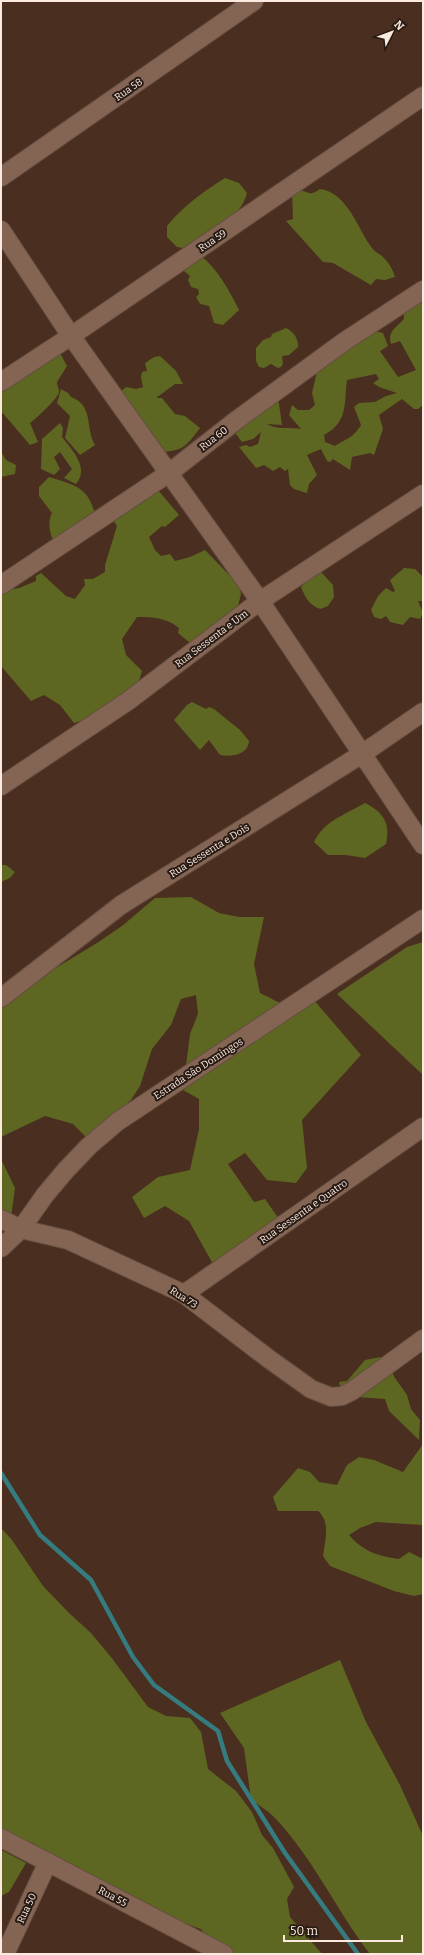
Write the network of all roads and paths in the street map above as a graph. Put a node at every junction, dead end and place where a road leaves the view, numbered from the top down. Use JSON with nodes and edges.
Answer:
{"nodes":[{"id":1,"x":254,"y":1,"type":"edge"},
{"id":2,"x":423,"y":96,"type":"edge"},
{"id":3,"x":1,"y":177,"type":"edge"},
{"id":4,"x":1,"y":230,"type":"edge"},
{"id":5,"x":423,"y":290,"type":"edge"},
{"id":6,"x":71,"y":336,"type":"junction"},
{"id":7,"x":1,"y":382,"type":"edge"},
{"id":8,"x":169,"y":473,"type":"junction"},
{"id":9,"x":423,"y":494,"type":"edge"},
{"id":10,"x":1,"y":585,"type":"edge"},
{"id":11,"x":260,"y":601,"type":"junction"},
{"id":12,"x":423,"y":712,"type":"edge"},
{"id":13,"x":362,"y":754,"type":"junction"},
{"id":14,"x":1,"y":786,"type":"edge"},
{"id":15,"x":423,"y":845,"type":"edge"},
{"id":16,"x":423,"y":919,"type":"edge"},
{"id":17,"x":1,"y":998,"type":"edge"},
{"id":18,"x":423,"y":1127,"type":"edge"},
{"id":19,"x":1,"y":1219,"type":"edge"},
{"id":20,"x":21,"y":1229,"type":"junction"},
{"id":21,"x":1,"y":1248,"type":"edge"},
{"id":22,"x":184,"y":1294,"type":"junction"},
{"id":23,"x":423,"y":1339,"type":"edge"},
{"id":24,"x":1,"y":1838,"type":"edge"},
{"id":25,"x":48,"y":1862,"type":"junction"},
{"id":26,"x":197,"y":1948,"type":"edge"},
{"id":27,"x":5,"y":1954,"type":"edge"},
{"id":28,"x":224,"y":1954,"type":"edge"}],
"edges":[{"from":1,"to":3,"type":"street","name":"Rua 58"},
{"from":2,"to":6,"type":"street","name":"Rua 59"},
{"from":4,"to":6,"type":"street"},
{"from":5,"to":8,"type":"street","name":"Rua 60"},
{"from":6,"to":7,"type":"street","name":"Rua 59"},
{"from":6,"to":8,"type":"street"},
{"from":8,"to":10,"type":"street","name":"Rua 60"},
{"from":8,"to":11,"type":"street"},
{"from":9,"to":11,"type":"street","name":"Rua Sessenta e Um"},
{"from":11,"to":13,"type":"street"},
{"from":11,"to":14,"type":"street","name":"Rua Sessenta e Um"},
{"from":12,"to":13,"type":"street","name":"Rua Sessenta e Dois"},
{"from":13,"to":15,"type":"street"},
{"from":13,"to":17,"type":"street","name":"Rua Sessenta e Dois"},
{"from":16,"to":20,"type":"street","name":"Estrada São Domingos"},
{"from":18,"to":22,"type":"street","name":"Rua Sessenta e Quatro"},
{"from":19,"to":20,"type":"street","name":"Rua 73"},
{"from":20,"to":21,"type":"street","name":"Estrada São Domingos"},
{"from":20,"to":22,"type":"street","name":"Rua 73"},
{"from":22,"to":23,"type":"street","name":"Rua 73"},
{"from":24,"to":25,"type":"street","name":"Rua 55"},
{"from":25,"to":26,"type":"street","name":"Rua 55"},
{"from":25,"to":27,"type":"street","name":"Rua 50"},
{"from":26,"to":28,"type":"street","name":"Rua 55"}]}
